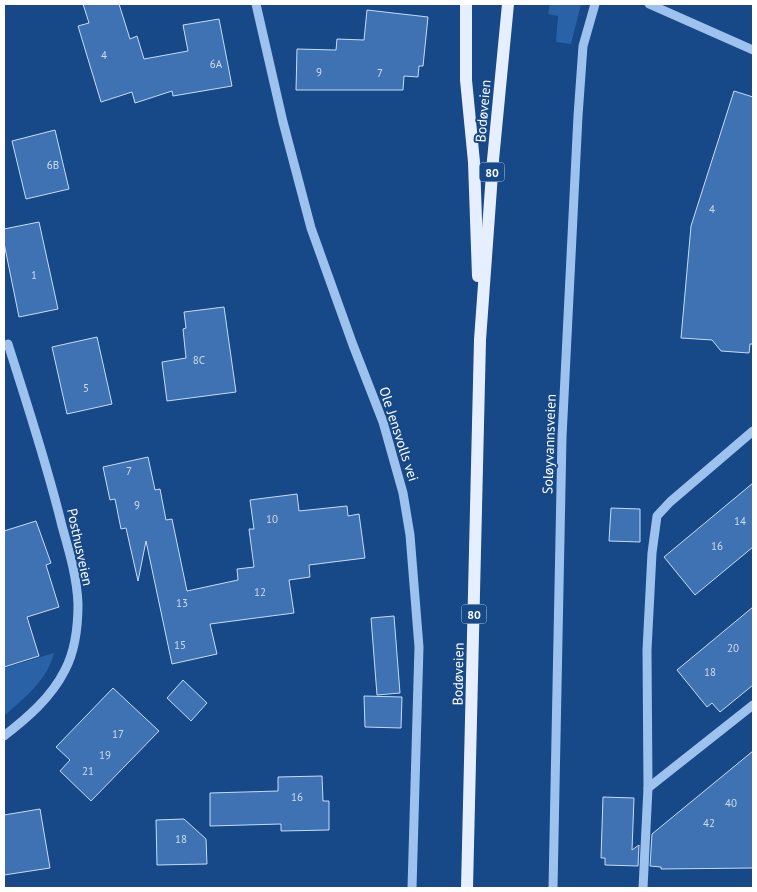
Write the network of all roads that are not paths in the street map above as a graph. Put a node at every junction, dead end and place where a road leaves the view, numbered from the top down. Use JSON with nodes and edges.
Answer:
{"nodes":[{"id":1,"x":256,"y":4,"type":"edge"},
{"id":2,"x":466,"y":4,"type":"edge"},
{"id":3,"x":508,"y":4,"type":"edge"},
{"id":4,"x":596,"y":4,"type":"edge"},
{"id":5,"x":649,"y":4,"type":"edge"},
{"id":6,"x":753,"y":50,"type":"edge"},
{"id":7,"x":480,"y":340,"type":"junction"},
{"id":8,"x":8,"y":344,"type":"dead end"},
{"id":9,"x":753,"y":431,"type":"edge"},
{"id":10,"x":753,"y":705,"type":"edge"},
{"id":11,"x":4,"y":736,"type":"edge"},
{"id":12,"x":648,"y":788,"type":"junction"},
{"id":13,"x":412,"y":888,"type":"edge"},
{"id":14,"x":467,"y":888,"type":"edge"},
{"id":15,"x":553,"y":888,"type":"edge"},
{"id":16,"x":643,"y":888,"type":"edge"}],
"edges":[{"from":1,"to":13,"type":"street","name":"Ole Jensvolls vei"},
{"from":2,"to":7,"type":"main road","name":"Bodøveien","number":"80"},
{"from":3,"to":7,"type":"main road","name":"Bodøveien","number":"80"},
{"from":4,"to":15,"type":"street","name":"Soløyvannsveien"},
{"from":5,"to":6,"type":"street"},
{"from":7,"to":14,"type":"main road","name":"Bodøveien","number":"80"},
{"from":8,"to":11,"type":"street","name":"Posthusveien"},
{"from":9,"to":12,"type":"street"},
{"from":10,"to":12,"type":"street"},
{"from":12,"to":16,"type":"street"}]}
